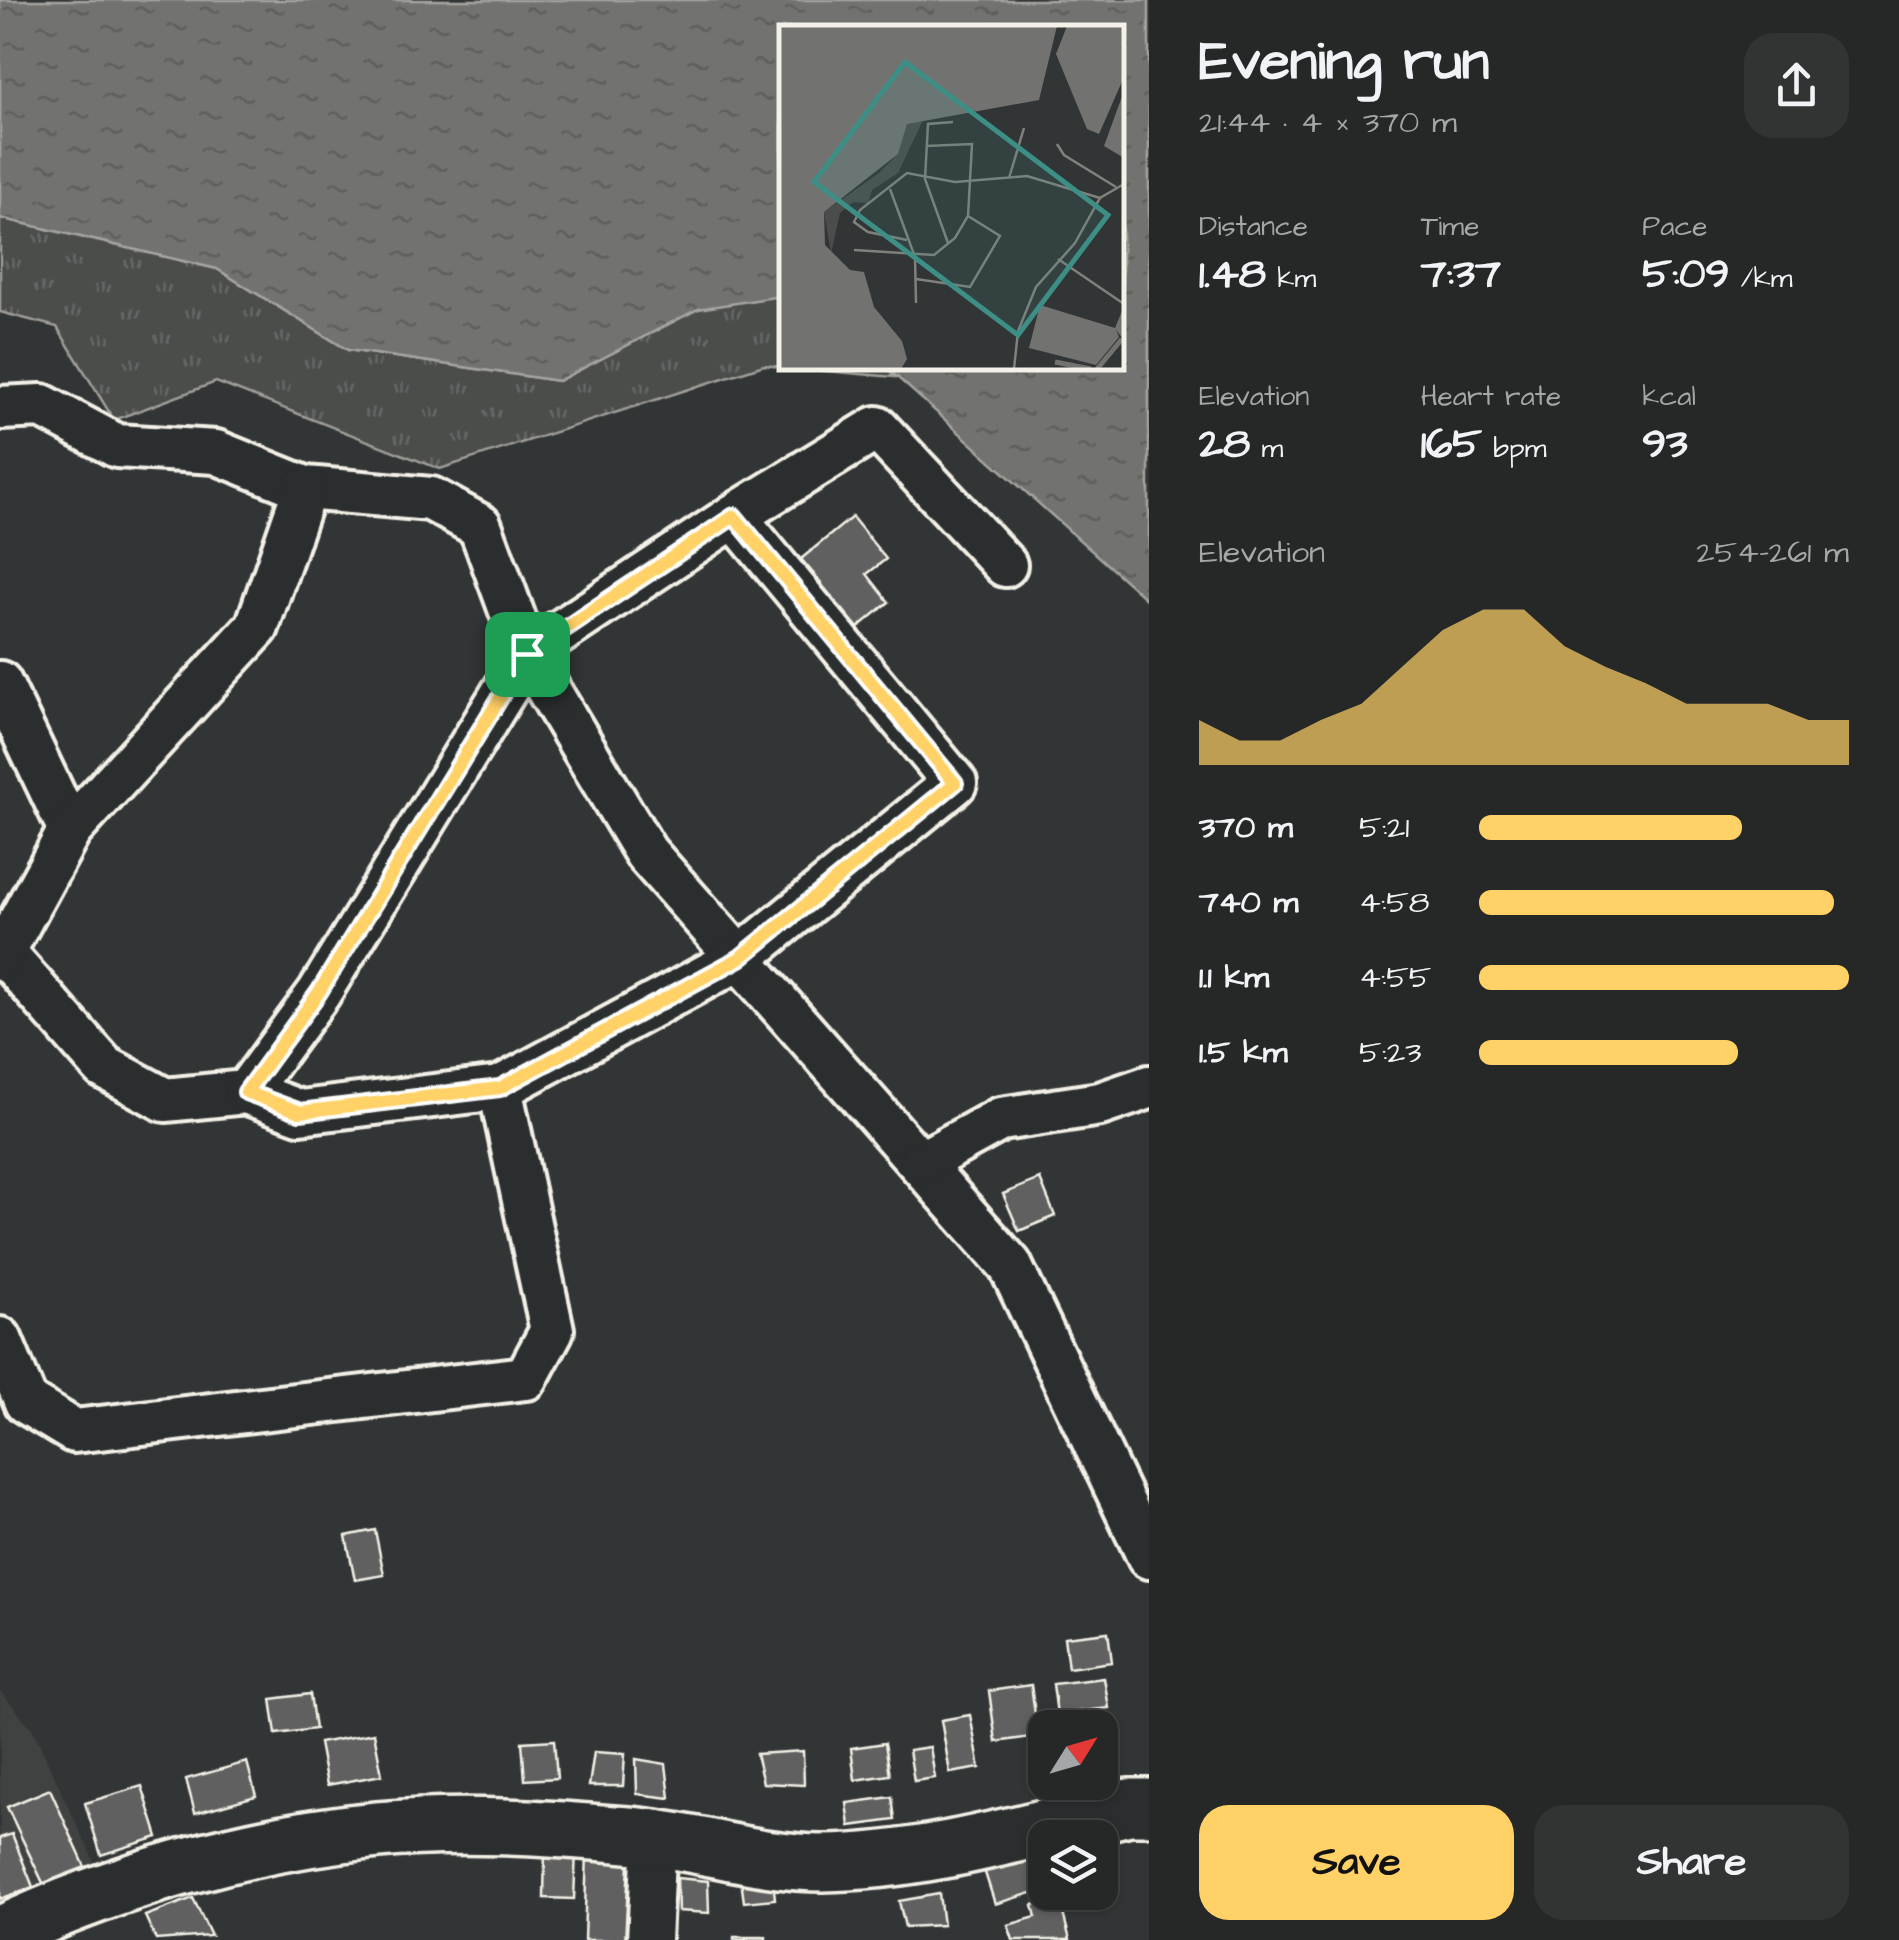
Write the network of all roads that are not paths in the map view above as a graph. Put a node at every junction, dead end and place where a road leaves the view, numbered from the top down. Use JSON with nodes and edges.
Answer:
{"nodes":[{"id":1,"x":0,"y":408,"type":"edge"},
{"id":2,"x":305,"y":488,"type":"junction"},
{"id":3,"x":734,"y":516,"type":"junction"},
{"id":4,"x":1005,"y":566,"type":"dead end"},
{"id":5,"x":527,"y":654,"type":"junction"},
{"id":6,"x":0,"y":683,"type":"edge"},
{"id":7,"x":70,"y":830,"type":"junction"},
{"id":8,"x":1,"y":954,"type":"edge"},
{"id":9,"x":740,"y":958,"type":"junction"},
{"id":10,"x":1149,"y":1087,"type":"edge"},
{"id":11,"x":500,"y":1088,"type":"junction"},
{"id":12,"x":246,"y":1092,"type":"junction"},
{"id":13,"x":920,"y":1163,"type":"junction"},
{"id":14,"x":0,"y":1339,"type":"edge"},
{"id":15,"x":1149,"y":1557,"type":"edge"},
{"id":16,"x":1149,"y":1807,"type":"edge"},
{"id":17,"x":654,"y":1837,"type":"junction"},
{"id":18,"x":0,"y":1935,"type":"edge"},
{"id":19,"x":649,"y":1940,"type":"edge"}],
"edges":[{"from":1,"to":2,"type":"street"},
{"from":2,"to":5,"type":"street"},
{"from":2,"to":7,"type":"street"},
{"from":3,"to":4,"type":"street"},
{"from":3,"to":5,"type":"street"},
{"from":3,"to":9,"type":"street"},
{"from":5,"to":9,"type":"street"},
{"from":5,"to":12,"type":"street"},
{"from":6,"to":7,"type":"street"},
{"from":7,"to":8,"type":"street"},
{"from":8,"to":12,"type":"street"},
{"from":9,"to":11,"type":"street"},
{"from":9,"to":13,"type":"street"},
{"from":10,"to":13,"type":"street"},
{"from":11,"to":12,"type":"street"},
{"from":11,"to":14,"type":"street"},
{"from":13,"to":15,"type":"street"},
{"from":16,"to":17,"type":"street"},
{"from":17,"to":18,"type":"street"},
{"from":17,"to":19,"type":"street"}]}
